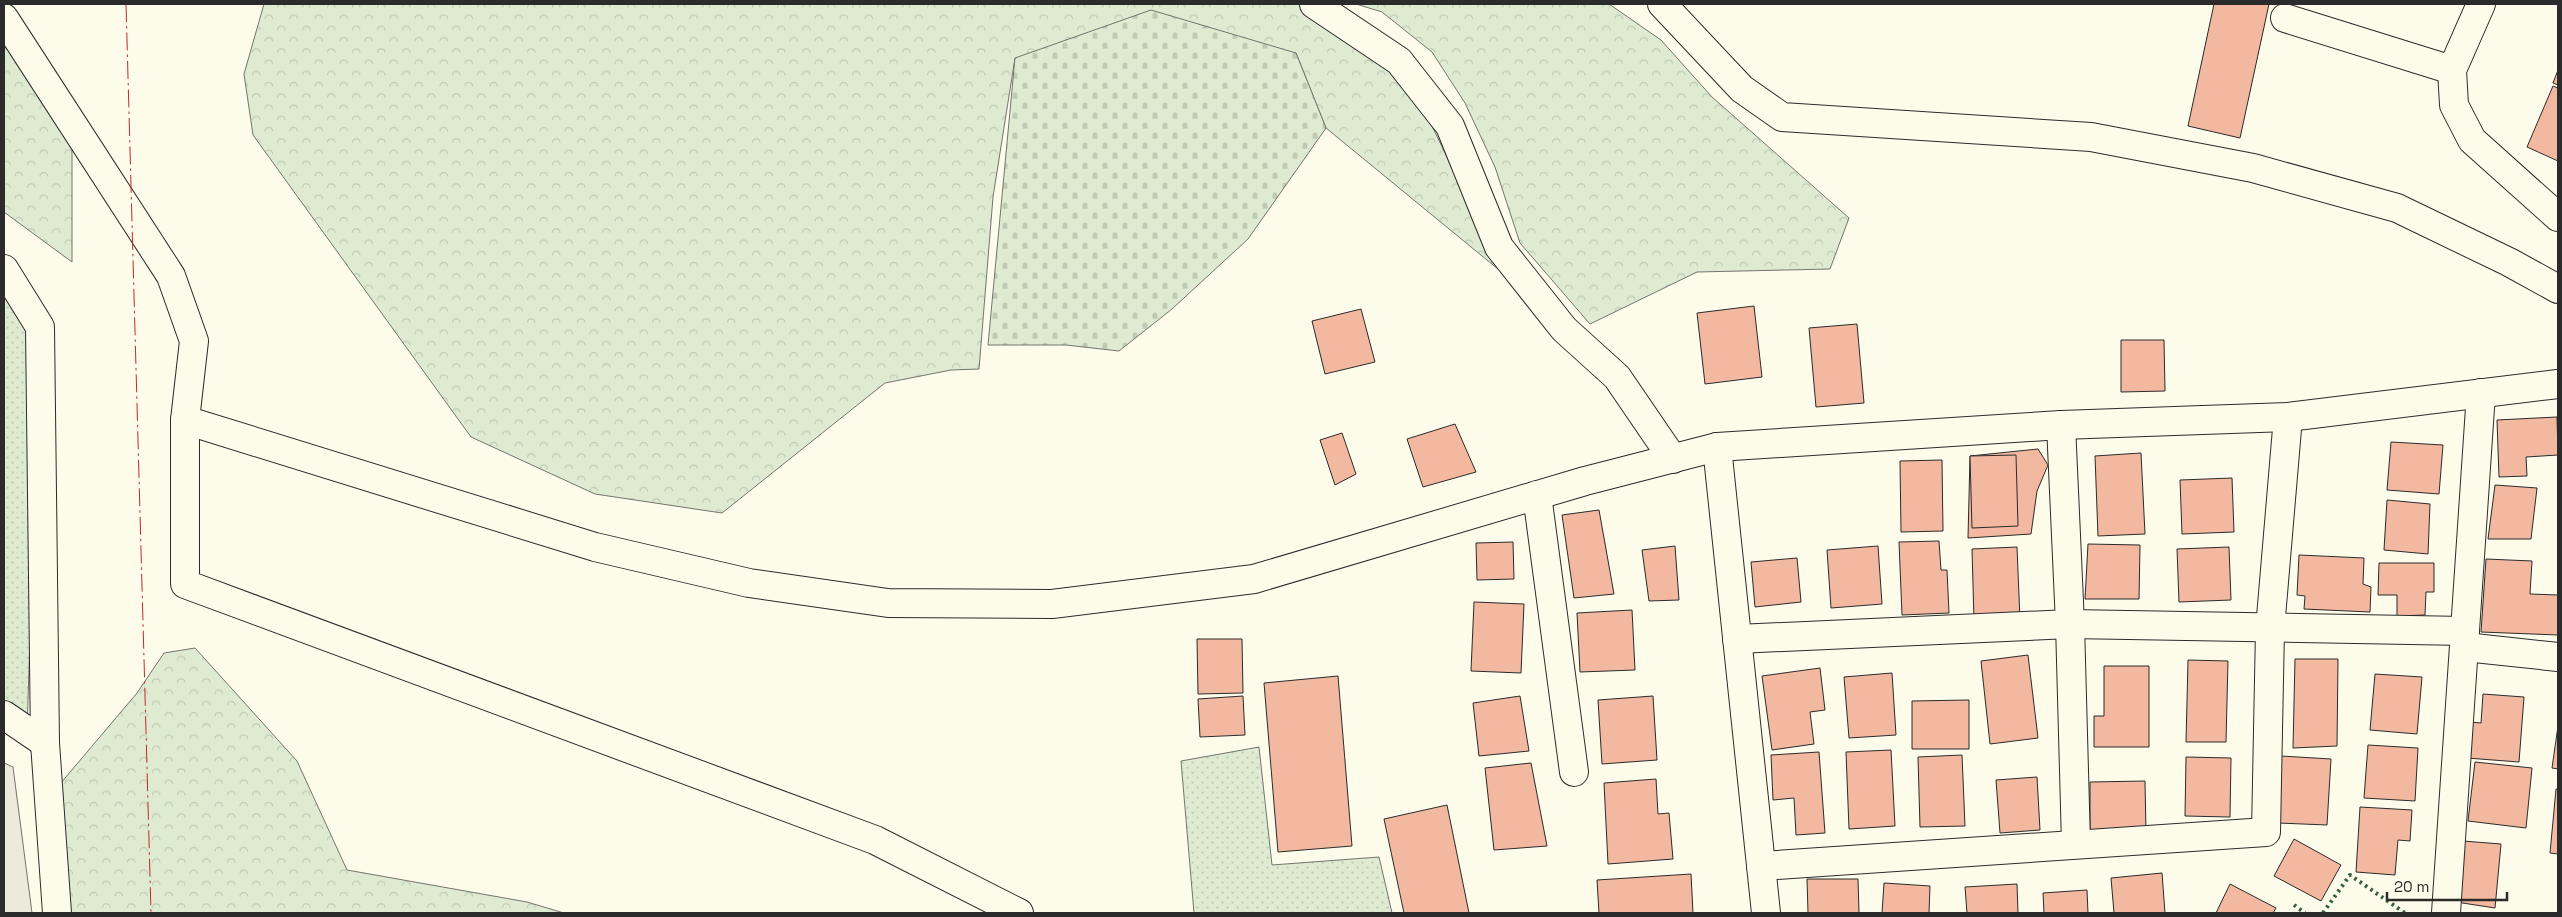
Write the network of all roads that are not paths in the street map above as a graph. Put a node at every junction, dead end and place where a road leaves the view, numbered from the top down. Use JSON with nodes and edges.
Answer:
{"nodes":[{"id":1,"x":1314,"y":4,"type":"edge"},
{"id":2,"x":1662,"y":4,"type":"edge"},
{"id":3,"x":2481,"y":4,"type":"edge"},
{"id":4,"x":4,"y":18,"type":"edge"},
{"id":5,"x":2285,"y":18,"type":"dead end"},
{"id":6,"x":2452,"y":70,"type":"junction"},
{"id":7,"x":2558,"y":218,"type":"edge"},
{"id":8,"x":4,"y":269,"type":"edge"},
{"id":9,"x":2558,"y":289,"type":"edge"},
{"id":10,"x":2558,"y":384,"type":"edge"},
{"id":11,"x":2481,"y":393,"type":"junction"},
{"id":12,"x":2288,"y":417,"type":"junction"},
{"id":13,"x":185,"y":420,"type":"junction"},
{"id":14,"x":2061,"y":425,"type":"junction"},
{"id":15,"x":1717,"y":447,"type":"junction"},
{"id":16,"x":1673,"y":459,"type":"junction"},
{"id":17,"x":1537,"y":495,"type":"junction"},
{"id":18,"x":2070,"y":624,"type":"junction"},
{"id":19,"x":2270,"y":629,"type":"junction"},
{"id":20,"x":1737,"y":639,"type":"junction"},
{"id":21,"x":2465,"y":639,"type":"junction"},
{"id":22,"x":2558,"y":657,"type":"edge"},
{"id":23,"x":4,"y":715,"type":"edge"},
{"id":24,"x":45,"y":743,"type":"junction"},
{"id":25,"x":1574,"y":772,"type":"dead end"},
{"id":26,"x":2076,"y":844,"type":"junction"},
{"id":27,"x":1762,"y":866,"type":"junction"},
{"id":28,"x":57,"y":913,"type":"edge"},
{"id":29,"x":1018,"y":913,"type":"edge"},
{"id":30,"x":1766,"y":913,"type":"edge"},
{"id":31,"x":2446,"y":913,"type":"edge"}],
"edges":[{"from":1,"to":16,"type":"street"},
{"from":2,"to":9,"type":"street"},
{"from":3,"to":6,"type":"street"},
{"from":4,"to":13,"type":"street"},
{"from":5,"to":6,"type":"street"},
{"from":6,"to":7,"type":"street"},
{"from":8,"to":24,"type":"street"},
{"from":10,"to":11,"type":"street"},
{"from":11,"to":12,"type":"street"},
{"from":11,"to":21,"type":"street"},
{"from":12,"to":14,"type":"street"},
{"from":12,"to":19,"type":"street"},
{"from":13,"to":17,"type":"street"},
{"from":13,"to":29,"type":"street"},
{"from":14,"to":15,"type":"street"},
{"from":14,"to":18,"type":"street"},
{"from":15,"to":16,"type":"street"},
{"from":15,"to":20,"type":"street"},
{"from":16,"to":17,"type":"street"},
{"from":17,"to":25,"type":"street"},
{"from":18,"to":19,"type":"street"},
{"from":18,"to":20,"type":"street"},
{"from":18,"to":26,"type":"street"},
{"from":19,"to":21,"type":"street"},
{"from":19,"to":26,"type":"street"},
{"from":20,"to":27,"type":"street"},
{"from":21,"to":22,"type":"street"},
{"from":21,"to":31,"type":"street"},
{"from":23,"to":24,"type":"street"},
{"from":24,"to":28,"type":"street"},
{"from":26,"to":27,"type":"street"},
{"from":27,"to":30,"type":"street"}]}
